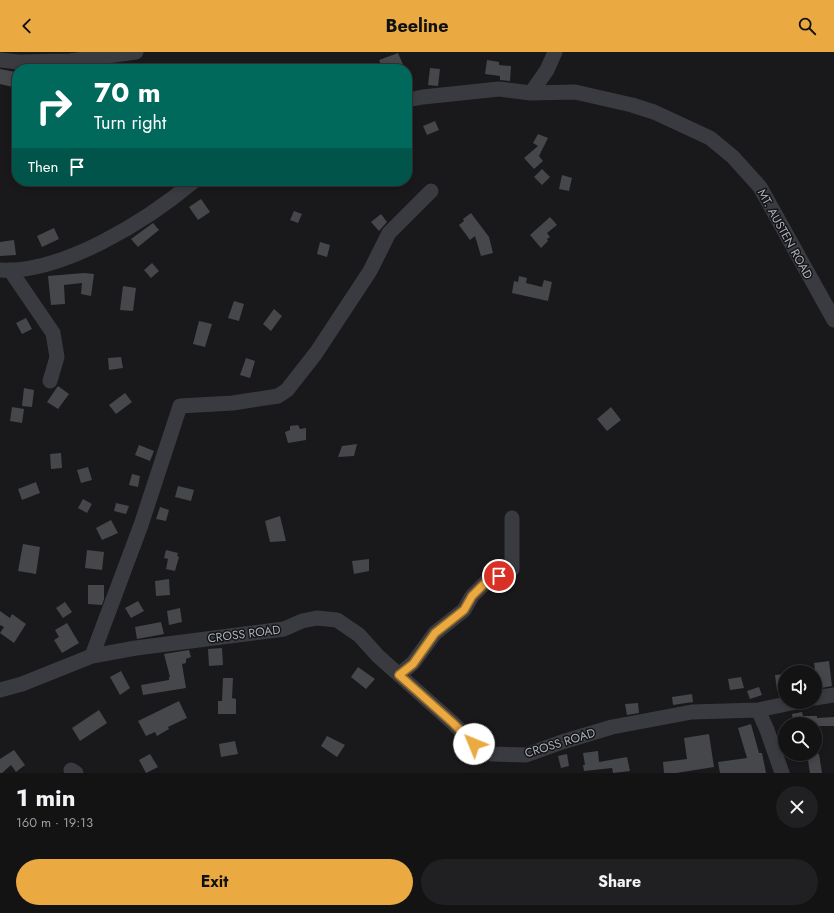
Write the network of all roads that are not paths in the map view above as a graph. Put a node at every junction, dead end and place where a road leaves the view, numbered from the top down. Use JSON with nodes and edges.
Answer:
{"nodes":[{"id":1,"x":136,"y":52,"type":"edge"},
{"id":2,"x":555,"y":52,"type":"edge"},
{"id":3,"x":0,"y":60,"type":"edge"},
{"id":4,"x":530,"y":93,"type":"junction"},
{"id":5,"x":412,"y":99,"type":"edge"},
{"id":6,"x":188,"y":186,"type":"edge"},
{"id":7,"x":431,"y":191,"type":"dead end"},
{"id":8,"x":5,"y":270,"type":"edge"},
{"id":9,"x":834,"y":320,"type":"edge"},
{"id":10,"x":50,"y":381,"type":"dead end"},
{"id":11,"x":512,"y":518,"type":"dead end"},
{"id":12,"x":92,"y":656,"type":"junction"},
{"id":13,"x":399,"y":675,"type":"junction"},
{"id":14,"x":0,"y":690,"type":"edge"},
{"id":15,"x":834,"y":695,"type":"edge"},
{"id":16,"x":822,"y":697,"type":"edge"},
{"id":17,"x":778,"y":706,"type":"edge"},
{"id":18,"x":758,"y":710,"type":"junction"},
{"id":19,"x":782,"y":773,"type":"edge"}],
"edges":[{"from":1,"to":3,"type":"street"},
{"from":2,"to":4,"type":"street"},
{"from":4,"to":5,"type":"street","name":"MT. AUSTEN ROAD"},
{"from":4,"to":9,"type":"street","name":"MT. AUSTEN ROAD"},
{"from":6,"to":8,"type":"street"},
{"from":7,"to":12,"type":"street"},
{"from":8,"to":10,"type":"street"},
{"from":11,"to":13,"type":"street"},
{"from":12,"to":13,"type":"street","name":"CROSS ROAD"},
{"from":12,"to":14,"type":"street","name":"CROSS ROAD"},
{"from":13,"to":18,"type":"street","name":"CROSS ROAD"},
{"from":15,"to":16,"type":"street"},
{"from":17,"to":18,"type":"street","name":"CROSS ROAD"},
{"from":18,"to":19,"type":"street"}]}
